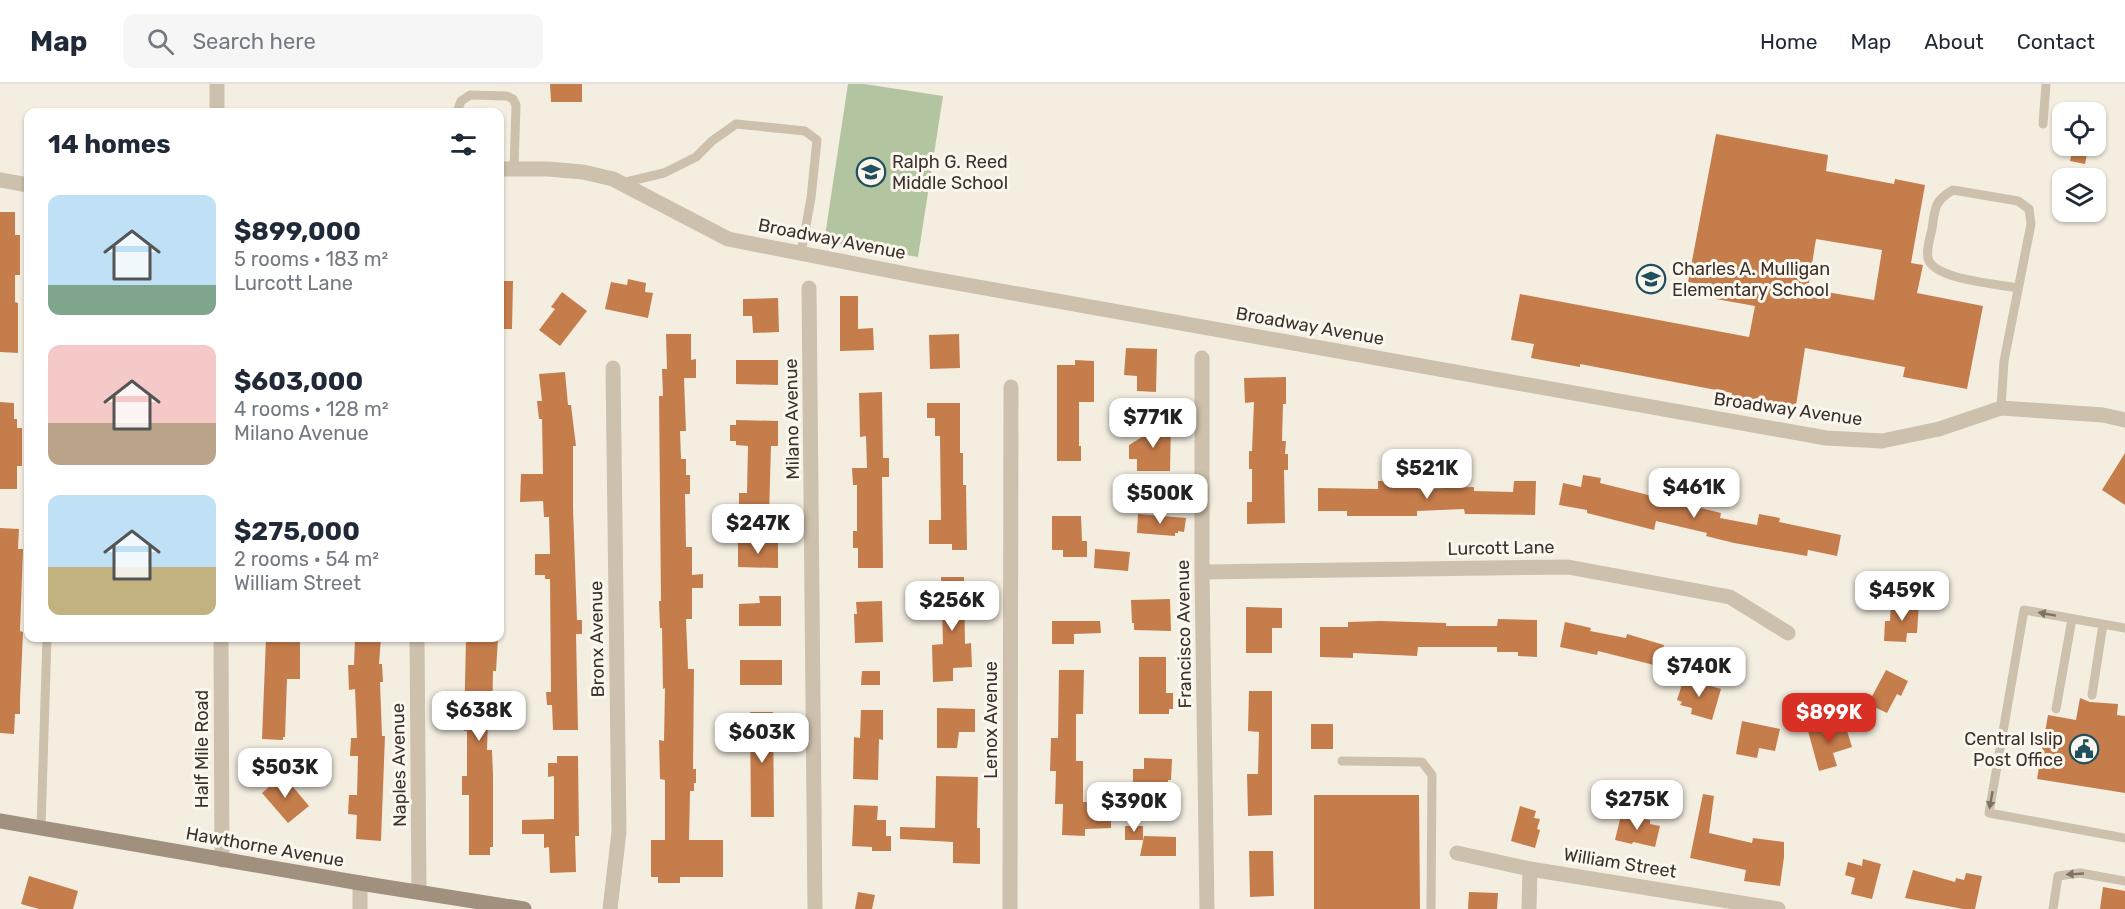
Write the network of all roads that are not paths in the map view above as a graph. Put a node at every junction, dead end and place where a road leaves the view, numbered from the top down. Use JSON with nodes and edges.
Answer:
{"nodes":[{"id":1,"x":217,"y":84,"type":"edge"},
{"id":2,"x":2046,"y":84,"type":"edge"},
{"id":3,"x":217,"y":108,"type":"edge"},
{"id":4,"x":458,"y":108,"type":"edge"},
{"id":5,"x":2043,"y":124,"type":"dead end"},
{"id":6,"x":507,"y":169,"type":"edge"},
{"id":7,"x":0,"y":180,"type":"edge"},
{"id":8,"x":622,"y":183,"type":"junction"},
{"id":9,"x":24,"y":184,"type":"edge"},
{"id":10,"x":801,"y":253,"type":"junction"},
{"id":11,"x":809,"y":288,"type":"dead end"},
{"id":12,"x":2018,"y":288,"type":"junction"},
{"id":13,"x":1202,"y":358,"type":"dead end"},
{"id":14,"x":613,"y":368,"type":"dead end"},
{"id":15,"x":1011,"y":387,"type":"dead end"},
{"id":16,"x":2001,"y":408,"type":"junction"},
{"id":17,"x":2125,"y":420,"type":"edge"},
{"id":18,"x":1202,"y":572,"type":"junction"},
{"id":19,"x":2072,"y":619,"type":"junction"},
{"id":20,"x":2103,"y":624,"type":"junction"},
{"id":21,"x":2125,"y":628,"type":"edge"},
{"id":22,"x":1788,"y":633,"type":"dead end"},
{"id":23,"x":47,"y":642,"type":"edge"},
{"id":24,"x":221,"y":642,"type":"edge"},
{"id":25,"x":417,"y":642,"type":"edge"},
{"id":26,"x":2092,"y":694,"type":"dead end"},
{"id":27,"x":2056,"y":709,"type":"dead end"},
{"id":28,"x":1342,"y":761,"type":"dead end"},
{"id":29,"x":0,"y":821,"type":"edge"},
{"id":30,"x":41,"y":828,"type":"junction"},
{"id":31,"x":2125,"y":838,"type":"edge"},
{"id":32,"x":1457,"y":853,"type":"dead end"},
{"id":33,"x":222,"y":860,"type":"junction"},
{"id":34,"x":1530,"y":868,"type":"junction"},
{"id":35,"x":2125,"y":881,"type":"edge"},
{"id":36,"x":360,"y":883,"type":"junction"},
{"id":37,"x":419,"y":891,"type":"junction"},
{"id":38,"x":360,"y":909,"type":"edge"},
{"id":39,"x":524,"y":909,"type":"edge"},
{"id":40,"x":610,"y":909,"type":"edge"},
{"id":41,"x":815,"y":909,"type":"edge"},
{"id":42,"x":1010,"y":909,"type":"edge"},
{"id":43,"x":1207,"y":909,"type":"edge"},
{"id":44,"x":1431,"y":909,"type":"edge"},
{"id":45,"x":1529,"y":909,"type":"edge"},
{"id":46,"x":1778,"y":909,"type":"edge"},
{"id":47,"x":2053,"y":909,"type":"edge"}],
"edges":[{"from":1,"to":3,"type":"street"},
{"from":2,"to":5,"type":"lane"},
{"from":4,"to":6,"type":"lane"},
{"from":6,"to":8,"type":"street","name":"Broadway Avenue"},
{"from":7,"to":9,"type":"street"},
{"from":8,"to":10,"type":"street","name":"Broadway Avenue"},
{"from":8,"to":10,"type":"lane"},
{"from":10,"to":16,"type":"street","name":"Broadway Avenue"},
{"from":11,"to":41,"type":"street","name":"Milano Avenue"},
{"from":12,"to":12,"type":"lane"},
{"from":12,"to":16,"type":"lane"},
{"from":13,"to":18,"type":"street","name":"Francisco Avenue"},
{"from":14,"to":40,"type":"street","name":"Bronx Avenue"},
{"from":15,"to":42,"type":"street","name":"Lenox Avenue"},
{"from":16,"to":17,"type":"street","name":"Broadway Avenue"},
{"from":18,"to":22,"type":"street","name":"Lurcott Lane"},
{"from":18,"to":43,"type":"street","name":"Francisco Avenue"},
{"from":19,"to":20,"type":"lane"},
{"from":19,"to":27,"type":"lane"},
{"from":19,"to":31,"type":"lane","one_way":true},
{"from":20,"to":21,"type":"lane"},
{"from":20,"to":26,"type":"lane"},
{"from":23,"to":30,"type":"lane"},
{"from":24,"to":33,"type":"street","name":"Half Mile Road"},
{"from":25,"to":37,"type":"street","name":"Naples Avenue"},
{"from":28,"to":44,"type":"lane"},
{"from":29,"to":30,"type":"street","name":"Hawthorne Avenue"},
{"from":30,"to":33,"type":"street","name":"Hawthorne Avenue"},
{"from":32,"to":34,"type":"street","name":"William Street"},
{"from":33,"to":36,"type":"street","name":"Hawthorne Avenue"},
{"from":34,"to":45,"type":"street"},
{"from":34,"to":46,"type":"street","name":"William Street"},
{"from":35,"to":47,"type":"lane","one_way":true},
{"from":36,"to":37,"type":"street","name":"Hawthorne Avenue"},
{"from":36,"to":38,"type":"street"},
{"from":37,"to":39,"type":"street","name":"Hawthorne Avenue"}]}
